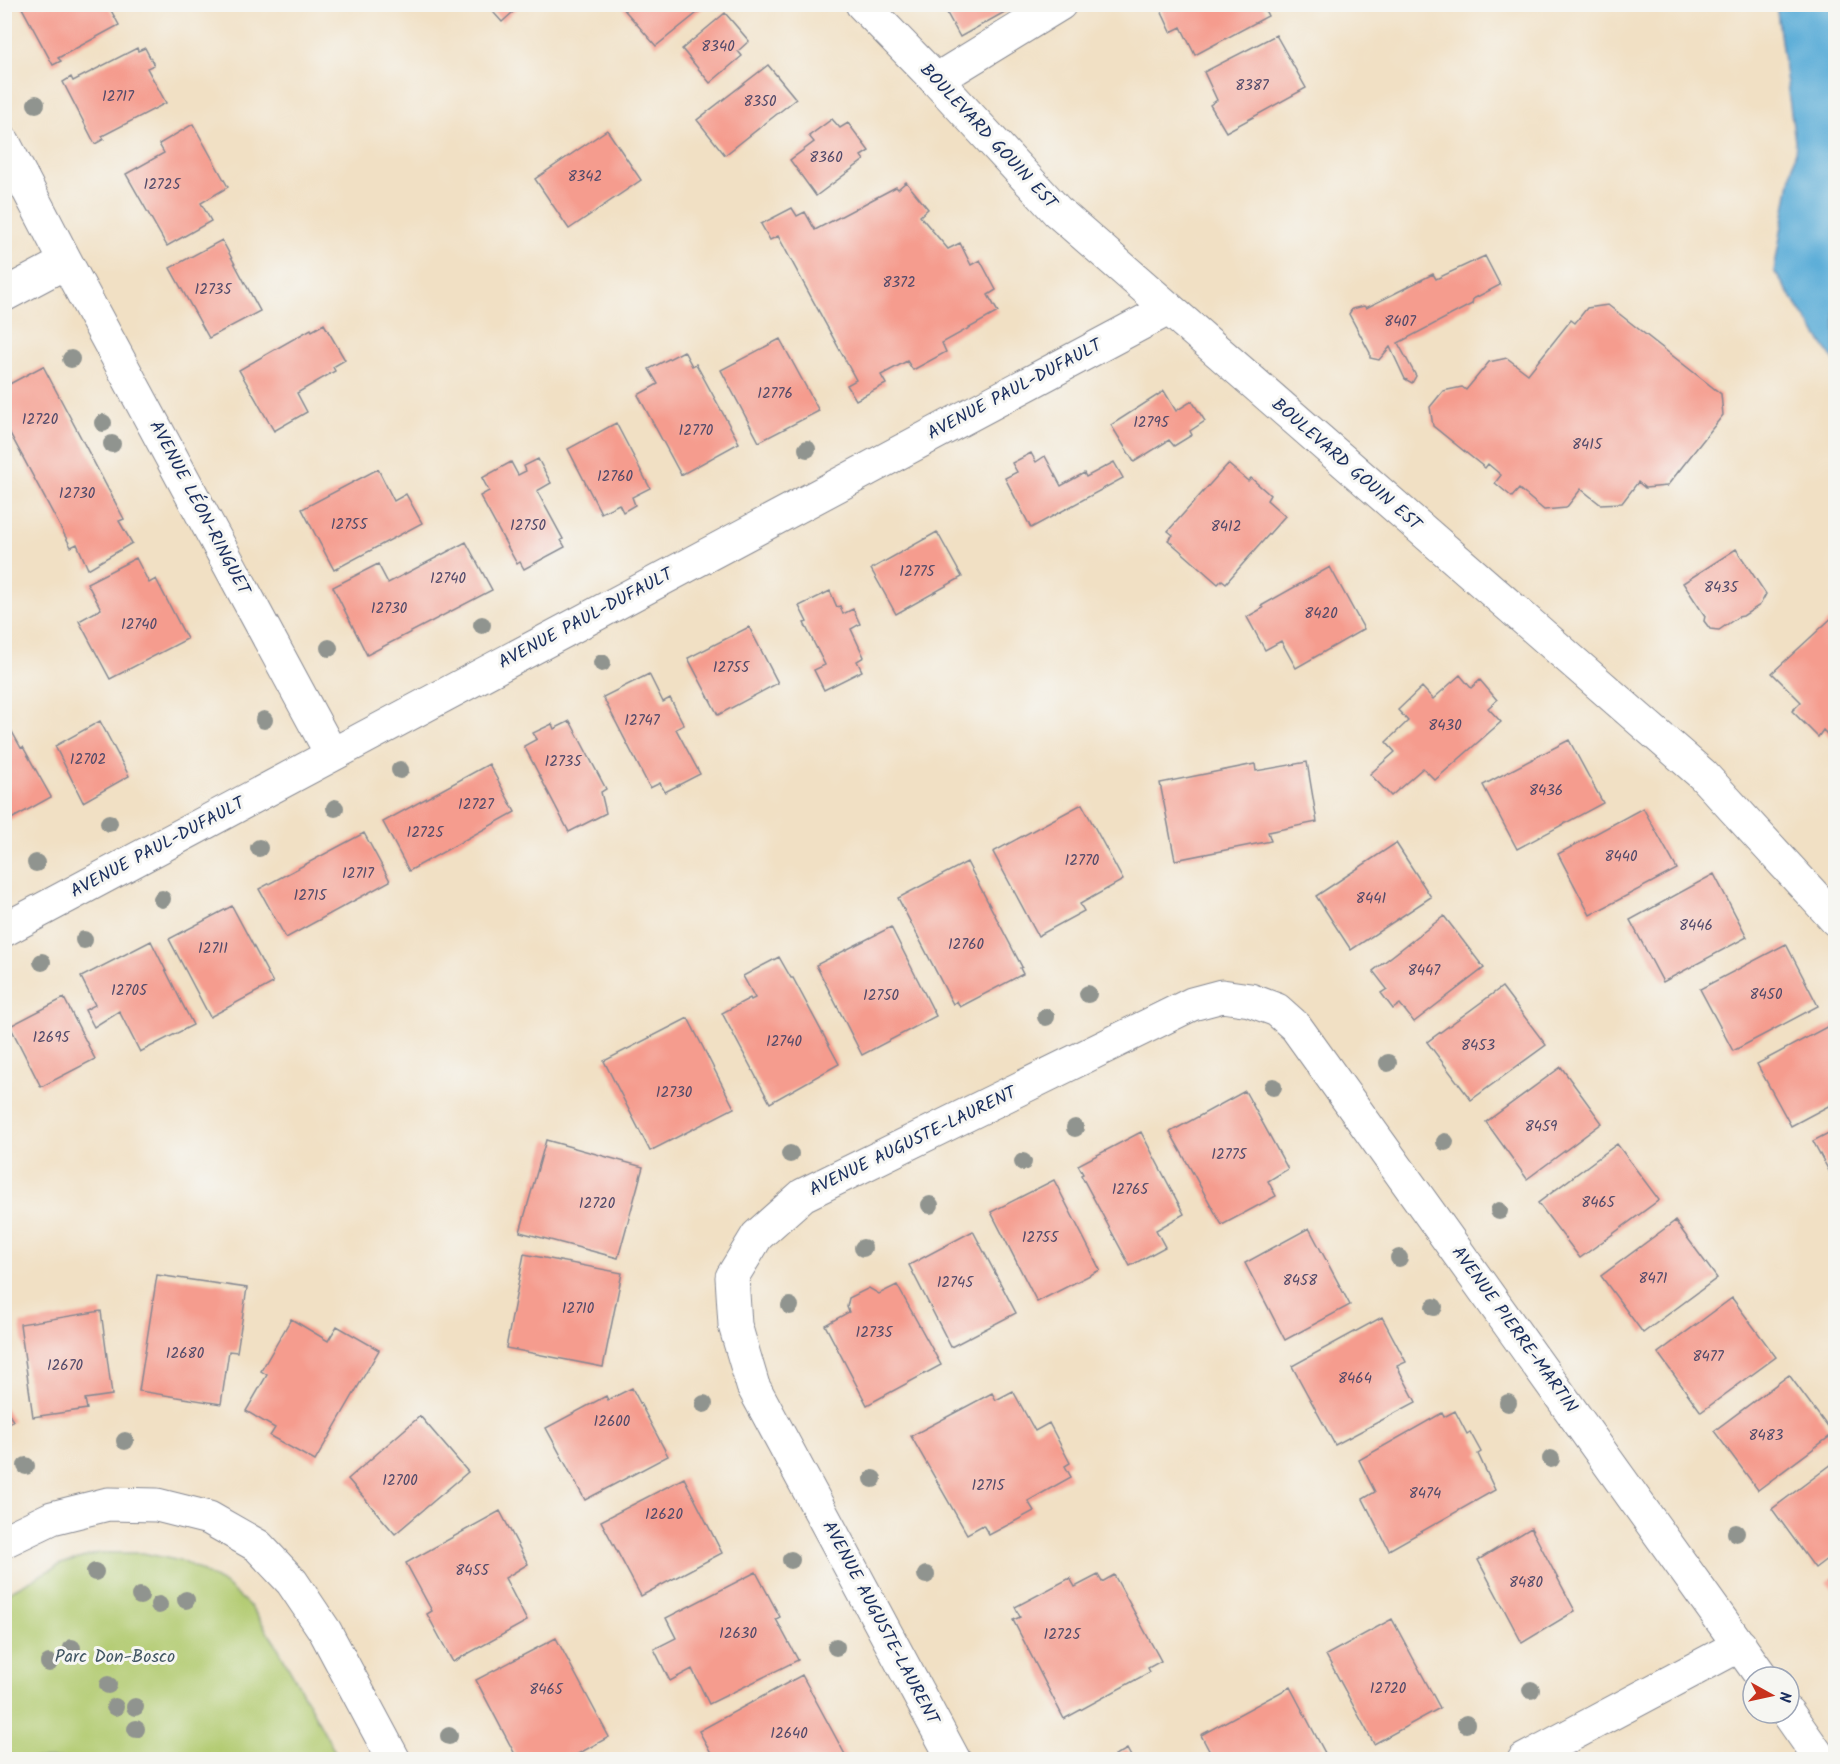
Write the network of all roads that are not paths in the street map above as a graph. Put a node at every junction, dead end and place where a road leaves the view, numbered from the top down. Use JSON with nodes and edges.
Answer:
{"nodes":[{"id":1,"x":862,"y":4,"type":"edge"},
{"id":2,"x":1060,"y":4,"type":"edge"},
{"id":3,"x":936,"y":80,"type":"junction"},
{"id":4,"x":4,"y":144,"type":"edge"},
{"id":5,"x":66,"y":262,"type":"junction"},
{"id":6,"x":4,"y":295,"type":"edge"},
{"id":7,"x":1168,"y":309,"type":"junction"},
{"id":8,"x":332,"y":755,"type":"junction"},
{"id":9,"x":1836,"y":920,"type":"edge"},
{"id":10,"x":4,"y":930,"type":"edge"},
{"id":11,"x":1250,"y":1000,"type":"joint"},
{"id":12,"x":4,"y":1540,"type":"edge"},
{"id":13,"x":1740,"y":1645,"type":"junction"},
{"id":14,"x":1754,"y":1665,"type":"edge"},
{"id":15,"x":1796,"y":1725,"type":"edge"},
{"id":16,"x":394,"y":1760,"type":"edge"},
{"id":17,"x":954,"y":1760,"type":"edge"},
{"id":18,"x":1524,"y":1760,"type":"edge"},
{"id":19,"x":1821,"y":1760,"type":"edge"}],
"edges":[{"from":1,"to":3,"type":"street","name":"BOULEVARD GOUIN EST"},
{"from":2,"to":3,"type":"street"},
{"from":3,"to":7,"type":"street","name":"BOULEVARD GOUIN EST"},
{"from":4,"to":5,"type":"street","name":"AVENUE LÉON-RINGUET"},
{"from":5,"to":6,"type":"street"},
{"from":5,"to":8,"type":"street","name":"AVENUE LÉON-RINGUET"},
{"from":7,"to":8,"type":"street","name":"AVENUE PAUL-DUFAULT"},
{"from":7,"to":9,"type":"street","name":"BOULEVARD GOUIN EST"},
{"from":8,"to":10,"type":"street","name":"AVENUE PAUL-DUFAULT"},
{"from":11,"to":13,"type":"street","name":"AVENUE PIERRE-MARTIN"},
{"from":11,"to":17,"type":"street","name":"AVENUE AUGUSTE-LAURENT"},
{"from":12,"to":16,"type":"street"},
{"from":13,"to":14,"type":"street","name":"AVENUE PIERRE-MARTIN"},
{"from":13,"to":18,"type":"street"},
{"from":15,"to":19,"type":"street"}]}
